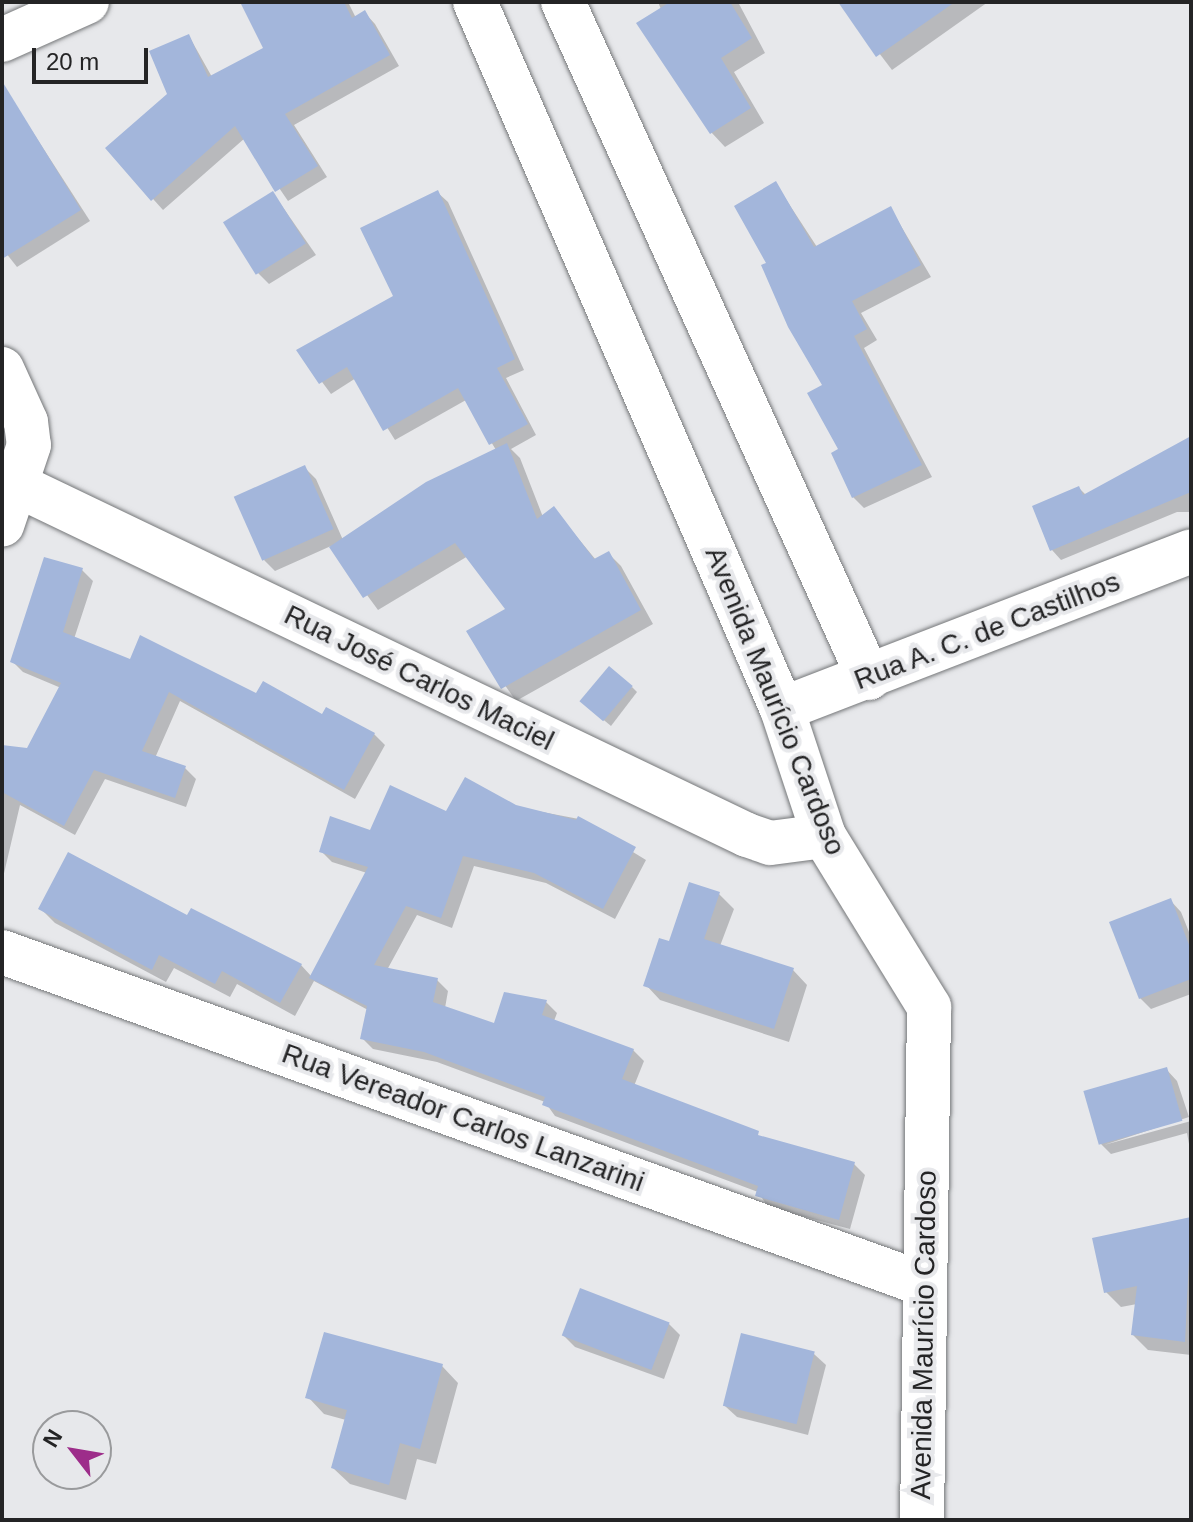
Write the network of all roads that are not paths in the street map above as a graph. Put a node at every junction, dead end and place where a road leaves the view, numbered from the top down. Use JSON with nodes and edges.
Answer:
{"nodes":[{"id":1,"x":87,"y":2,"type":"edge"},
{"id":2,"x":475,"y":2,"type":"edge"},
{"id":3,"x":563,"y":2,"type":"edge"},
{"id":4,"x":2,"y":40,"type":"edge"},
{"id":5,"x":2,"y":369,"type":"edge"},
{"id":6,"x":10,"y":505,"type":"edge"},
{"id":7,"x":1191,"y":551,"type":"edge"},
{"id":8,"x":869,"y":678,"type":"junction"},
{"id":9,"x":782,"y":709,"type":"junction"},
{"id":10,"x":824,"y":836,"type":"junction"},
{"id":11,"x":2,"y":952,"type":"edge"},
{"id":12,"x":923,"y":1284,"type":"junction"},
{"id":13,"x":922,"y":1520,"type":"edge"}],
"edges":[{"from":1,"to":4,"type":"street"},
{"from":2,"to":9,"type":"street","name":"Avenida Maurício Cardoso"},
{"from":3,"to":8,"type":"street"},
{"from":5,"to":6,"type":"street"},
{"from":6,"to":10,"type":"street","name":"Rua José Carlos Maciel"},
{"from":7,"to":8,"type":"street","name":"Rua A. C. de Castilhos"},
{"from":8,"to":9,"type":"street","name":"Rua A. C. de Castilhos"},
{"from":9,"to":10,"type":"street","name":"Avenida Maurício Cardoso"},
{"from":10,"to":12,"type":"street","name":"Avenida Maurício Cardoso"},
{"from":11,"to":12,"type":"street","name":"Rua Vereador Carlos Lanzarini"},
{"from":12,"to":13,"type":"street","name":"Avenida Maurício Cardoso"}]}
